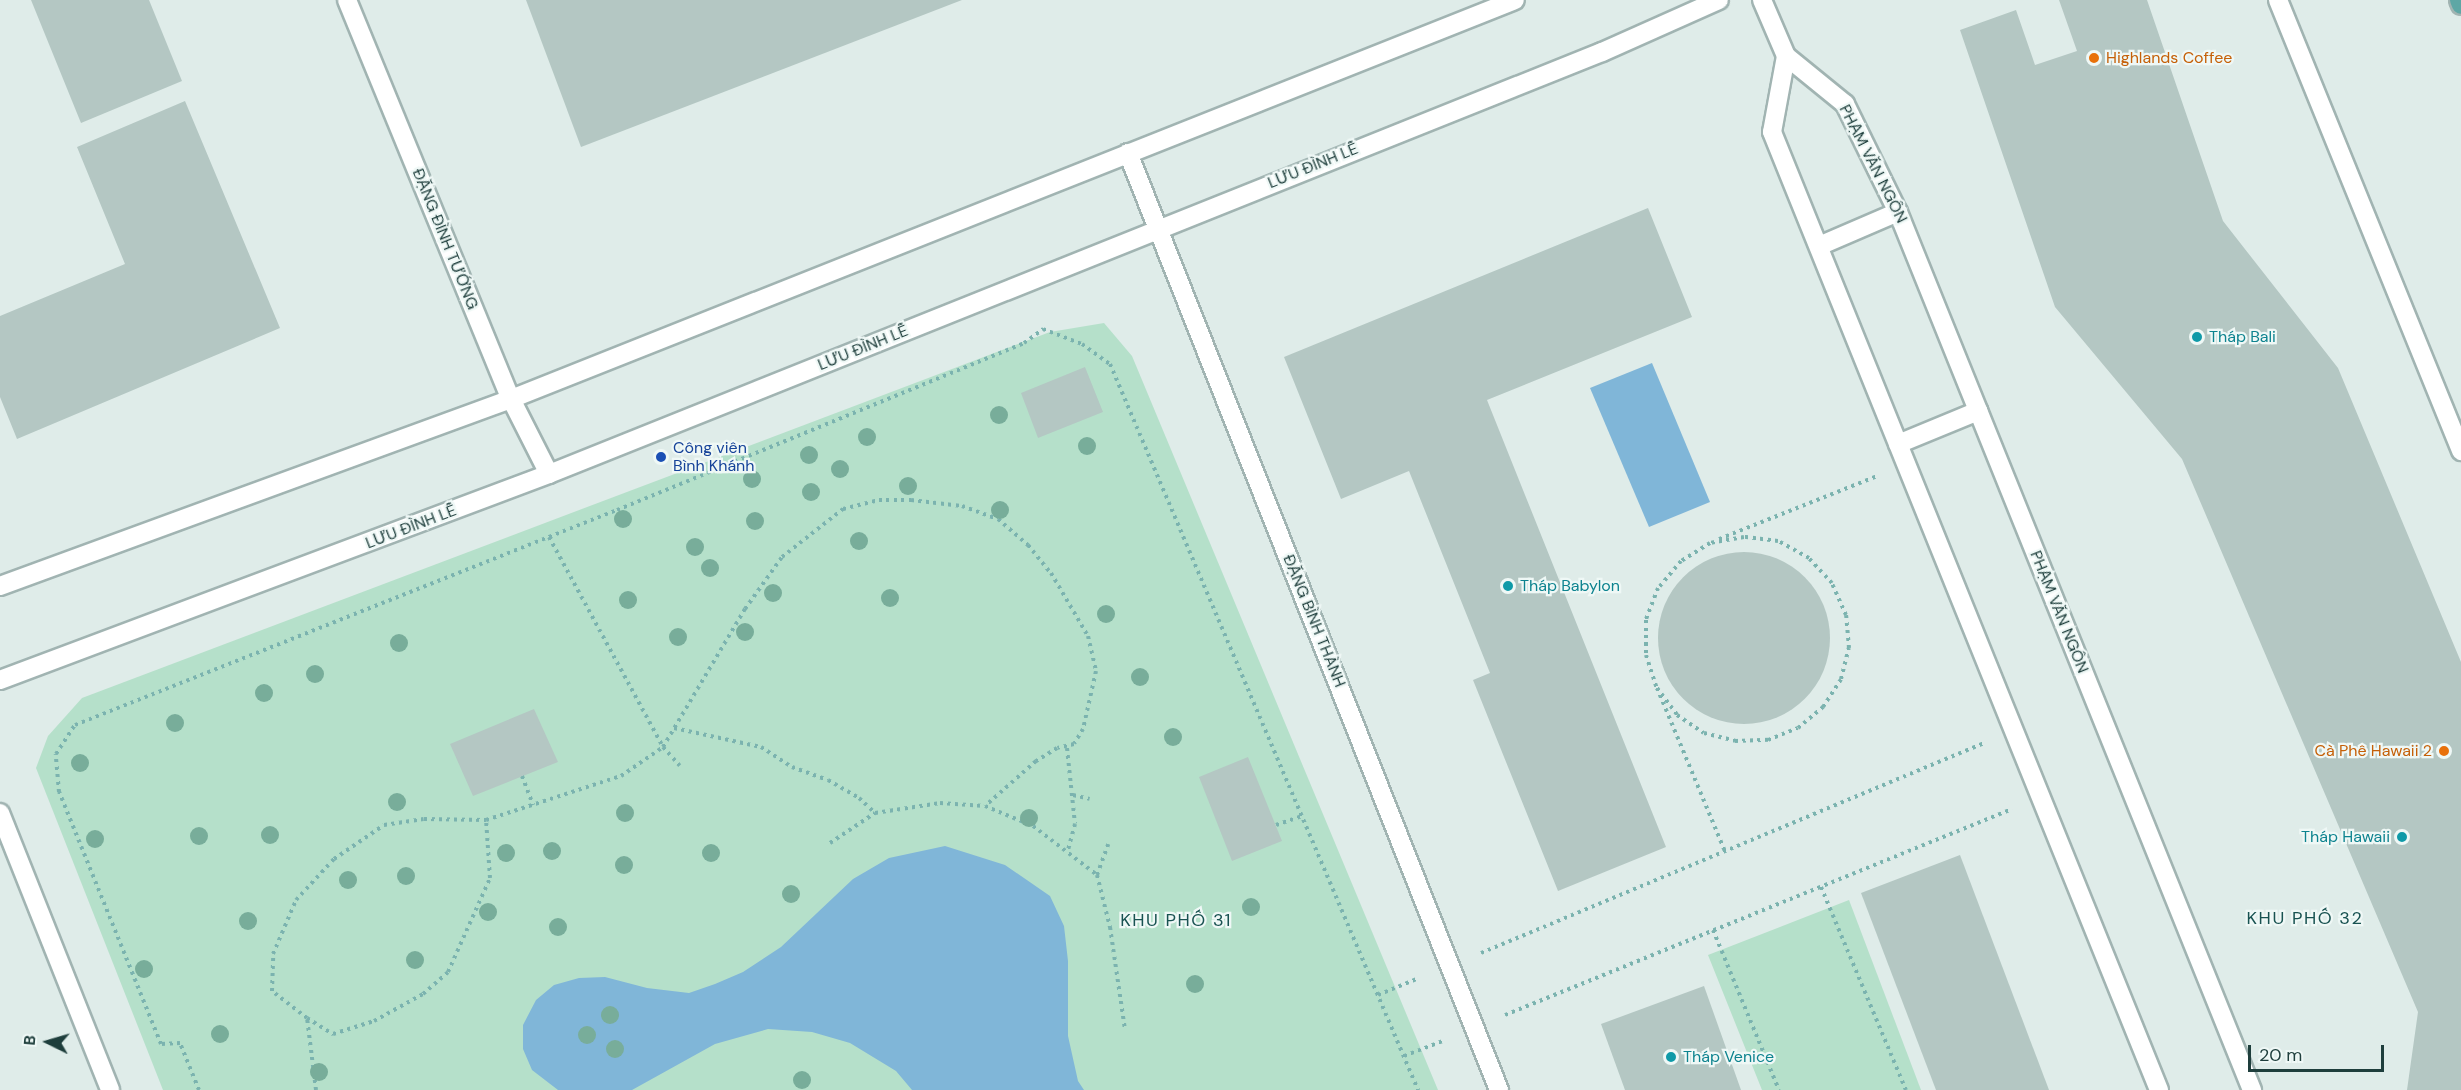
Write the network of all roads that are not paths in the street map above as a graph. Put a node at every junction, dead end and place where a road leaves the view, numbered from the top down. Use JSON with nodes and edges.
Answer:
{"nodes":[{"id":1,"x":347,"y":0,"type":"edge"},
{"id":2,"x":1515,"y":0,"type":"edge"},
{"id":3,"x":1719,"y":0,"type":"edge"},
{"id":4,"x":1762,"y":0,"type":"edge"},
{"id":5,"x":2278,"y":0,"type":"edge"},
{"id":6,"x":2459,"y":0,"type":"edge"},
{"id":7,"x":2461,"y":5,"type":"edge"},
{"id":8,"x":1786,"y":56,"type":"junction"},
{"id":9,"x":1128,"y":153,"type":"junction"},
{"id":10,"x":1898,"y":212,"type":"junction"},
{"id":11,"x":1158,"y":228,"type":"junction"},
{"id":12,"x":1819,"y":246,"type":"junction"},
{"id":13,"x":511,"y":399,"type":"junction"},
{"id":14,"x":1978,"y":411,"type":"junction"},
{"id":15,"x":1898,"y":444,"type":"junction"},
{"id":16,"x":2461,"y":452,"type":"edge"},
{"id":17,"x":549,"y":474,"type":"junction"},
{"id":18,"x":0,"y":586,"type":"edge"},
{"id":19,"x":0,"y":680,"type":"edge"},
{"id":20,"x":0,"y":813,"type":"edge"},
{"id":21,"x":2246,"y":1088,"type":"edge"},
{"id":22,"x":110,"y":1090,"type":"edge"},
{"id":23,"x":1500,"y":1090,"type":"edge"},
{"id":24,"x":2159,"y":1090,"type":"edge"}],
"edges":[{"from":1,"to":13,"type":"street","name":"ĐẶNG ĐÌNH TƯỚNG"},
{"from":2,"to":9,"type":"street"},
{"from":3,"to":11,"type":"street","name":"LƯU ĐÌNH LỄ"},
{"from":4,"to":8,"type":"street"},
{"from":5,"to":16,"type":"street"},
{"from":6,"to":7,"type":"main road"},
{"from":8,"to":10,"type":"street","name":"PHẠM VĂN NGÔN"},
{"from":8,"to":12,"type":"street"},
{"from":9,"to":11,"type":"street","name":"ĐẶNG BÌNH THÀNH"},
{"from":9,"to":13,"type":"street"},
{"from":10,"to":12,"type":"street"},
{"from":10,"to":14,"type":"street","name":"PHẠM VĂN NGÔN"},
{"from":11,"to":17,"type":"street","name":"LƯU ĐÌNH LỄ"},
{"from":11,"to":23,"type":"street","name":"ĐẶNG BÌNH THÀNH"},
{"from":12,"to":15,"type":"street"},
{"from":13,"to":17,"type":"street","name":"ĐẶNG ĐÌNH TƯỚNG"},
{"from":13,"to":18,"type":"street"},
{"from":14,"to":15,"type":"street"},
{"from":14,"to":21,"type":"street","name":"PHẠM VĂN NGÔN"},
{"from":15,"to":24,"type":"street"},
{"from":17,"to":19,"type":"street","name":"LƯU ĐÌNH LỄ"},
{"from":20,"to":22,"type":"street"}]}
